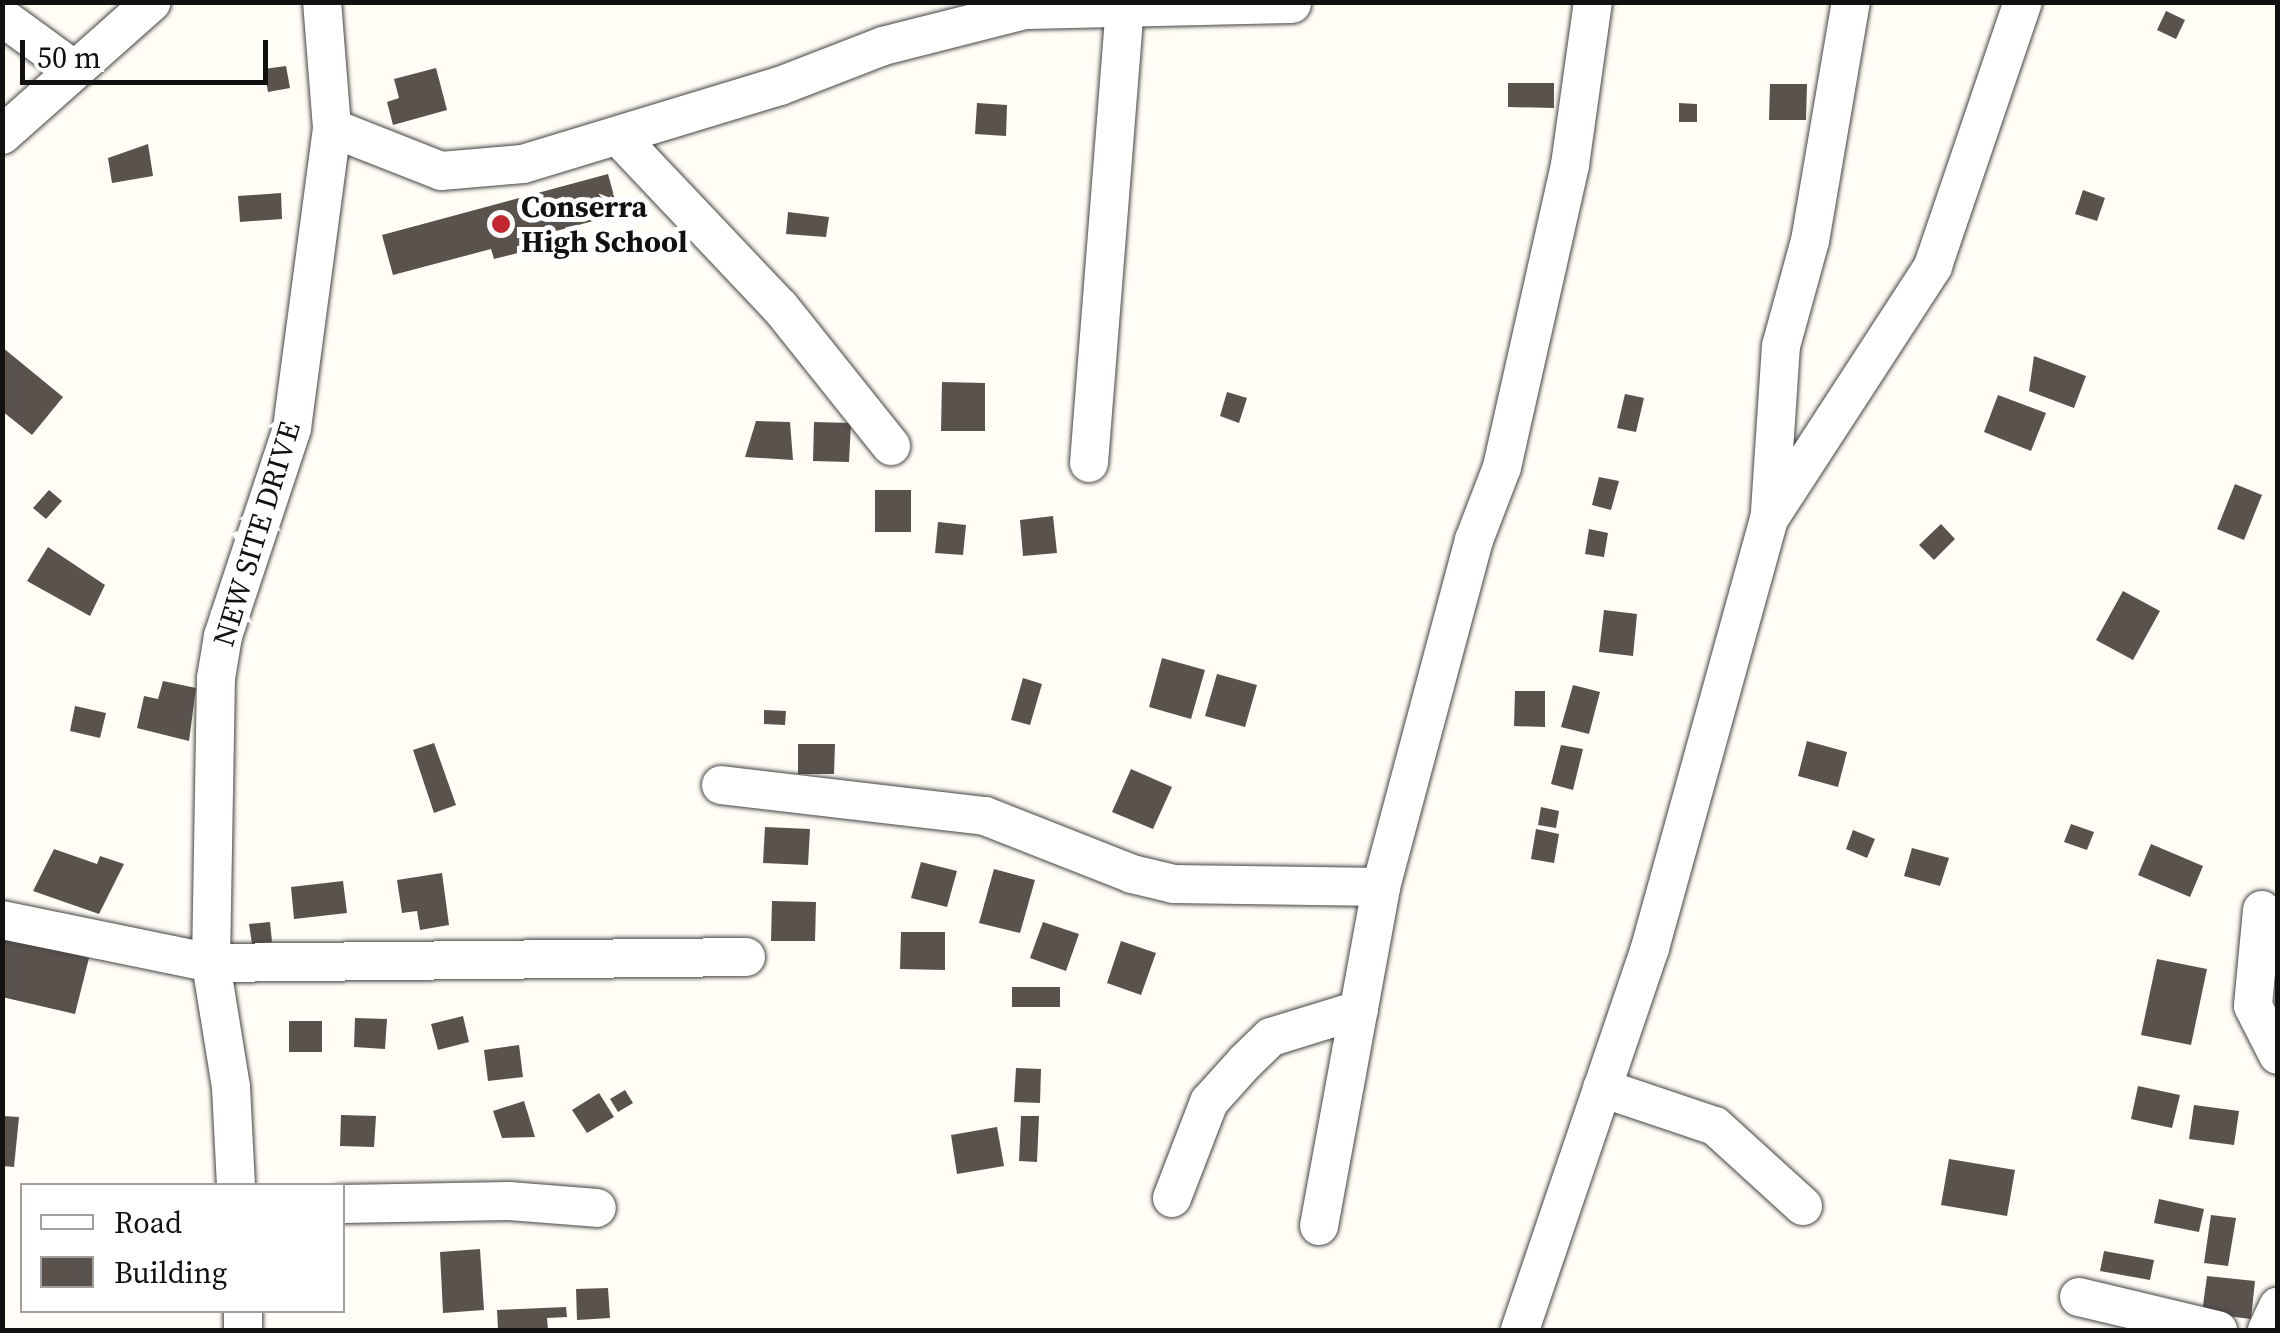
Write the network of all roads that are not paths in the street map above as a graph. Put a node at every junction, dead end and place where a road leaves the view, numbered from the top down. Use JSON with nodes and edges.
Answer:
{"nodes":[{"id":1,"x":152,"y":2,"type":"edge"},
{"id":2,"x":322,"y":2,"type":"edge"},
{"id":3,"x":1593,"y":2,"type":"edge"},
{"id":4,"x":1851,"y":2,"type":"edge"},
{"id":5,"x":2022,"y":2,"type":"edge"},
{"id":6,"x":1292,"y":4,"type":"edge"},
{"id":7,"x":1126,"y":6,"type":"junction"},
{"id":8,"x":2,"y":17,"type":"edge"},
{"id":9,"x":72,"y":68,"type":"junction"},
{"id":10,"x":332,"y":128,"type":"junction"},
{"id":11,"x":2,"y":135,"type":"edge"},
{"id":12,"x":620,"y":137,"type":"junction"},
{"id":13,"x":891,"y":446,"type":"dead end"},
{"id":14,"x":1089,"y":463,"type":"dead end"},
{"id":15,"x":1770,"y":519,"type":"junction"},
{"id":16,"x":721,"y":784,"type":"dead end"},
{"id":17,"x":1381,"y":887,"type":"junction"},
{"id":18,"x":2262,"y":910,"type":"dead end"},
{"id":19,"x":2,"y":920,"type":"edge"},
{"id":20,"x":746,"y":958,"type":"dead end"},
{"id":21,"x":211,"y":963,"type":"junction"},
{"id":22,"x":1359,"y":1010,"type":"junction"},
{"id":23,"x":2278,"y":1055,"type":"edge"},
{"id":24,"x":1602,"y":1088,"type":"junction"},
{"id":25,"x":236,"y":1183,"type":"edge"},
{"id":26,"x":1172,"y":1198,"type":"dead end"},
{"id":27,"x":345,"y":1204,"type":"edge"},
{"id":28,"x":1803,"y":1206,"type":"dead end"},
{"id":29,"x":597,"y":1208,"type":"dead end"},
{"id":30,"x":1320,"y":1226,"type":"dead end"},
{"id":31,"x":2079,"y":1297,"type":"dead end"},
{"id":32,"x":2278,"y":1306,"type":"edge"},
{"id":33,"x":1520,"y":1330,"type":"edge"},
{"id":34,"x":2218,"y":1330,"type":"edge"},
{"id":35,"x":2267,"y":1330,"type":"edge"}],
"edges":[{"from":1,"to":9,"type":"street"},
{"from":2,"to":10,"type":"street","name":"NEW SITE DRIVE"},
{"from":3,"to":17,"type":"street"},
{"from":4,"to":15,"type":"street"},
{"from":5,"to":15,"type":"street"},
{"from":6,"to":7,"type":"street"},
{"from":7,"to":12,"type":"street"},
{"from":7,"to":14,"type":"street"},
{"from":8,"to":9,"type":"street"},
{"from":9,"to":11,"type":"street"},
{"from":10,"to":12,"type":"street"},
{"from":10,"to":21,"type":"street","name":"NEW SITE DRIVE"},
{"from":12,"to":13,"type":"street"},
{"from":15,"to":24,"type":"street"},
{"from":16,"to":17,"type":"street"},
{"from":17,"to":22,"type":"street"},
{"from":18,"to":23,"type":"street"},
{"from":19,"to":21,"type":"street"},
{"from":20,"to":21,"type":"street"},
{"from":21,"to":25,"type":"street","name":"NEW SITE DRIVE"},
{"from":22,"to":26,"type":"street"},
{"from":22,"to":30,"type":"street"},
{"from":24,"to":28,"type":"street"},
{"from":24,"to":33,"type":"street"},
{"from":27,"to":29,"type":"street"},
{"from":31,"to":34,"type":"street"},
{"from":32,"to":35,"type":"street"}]}
